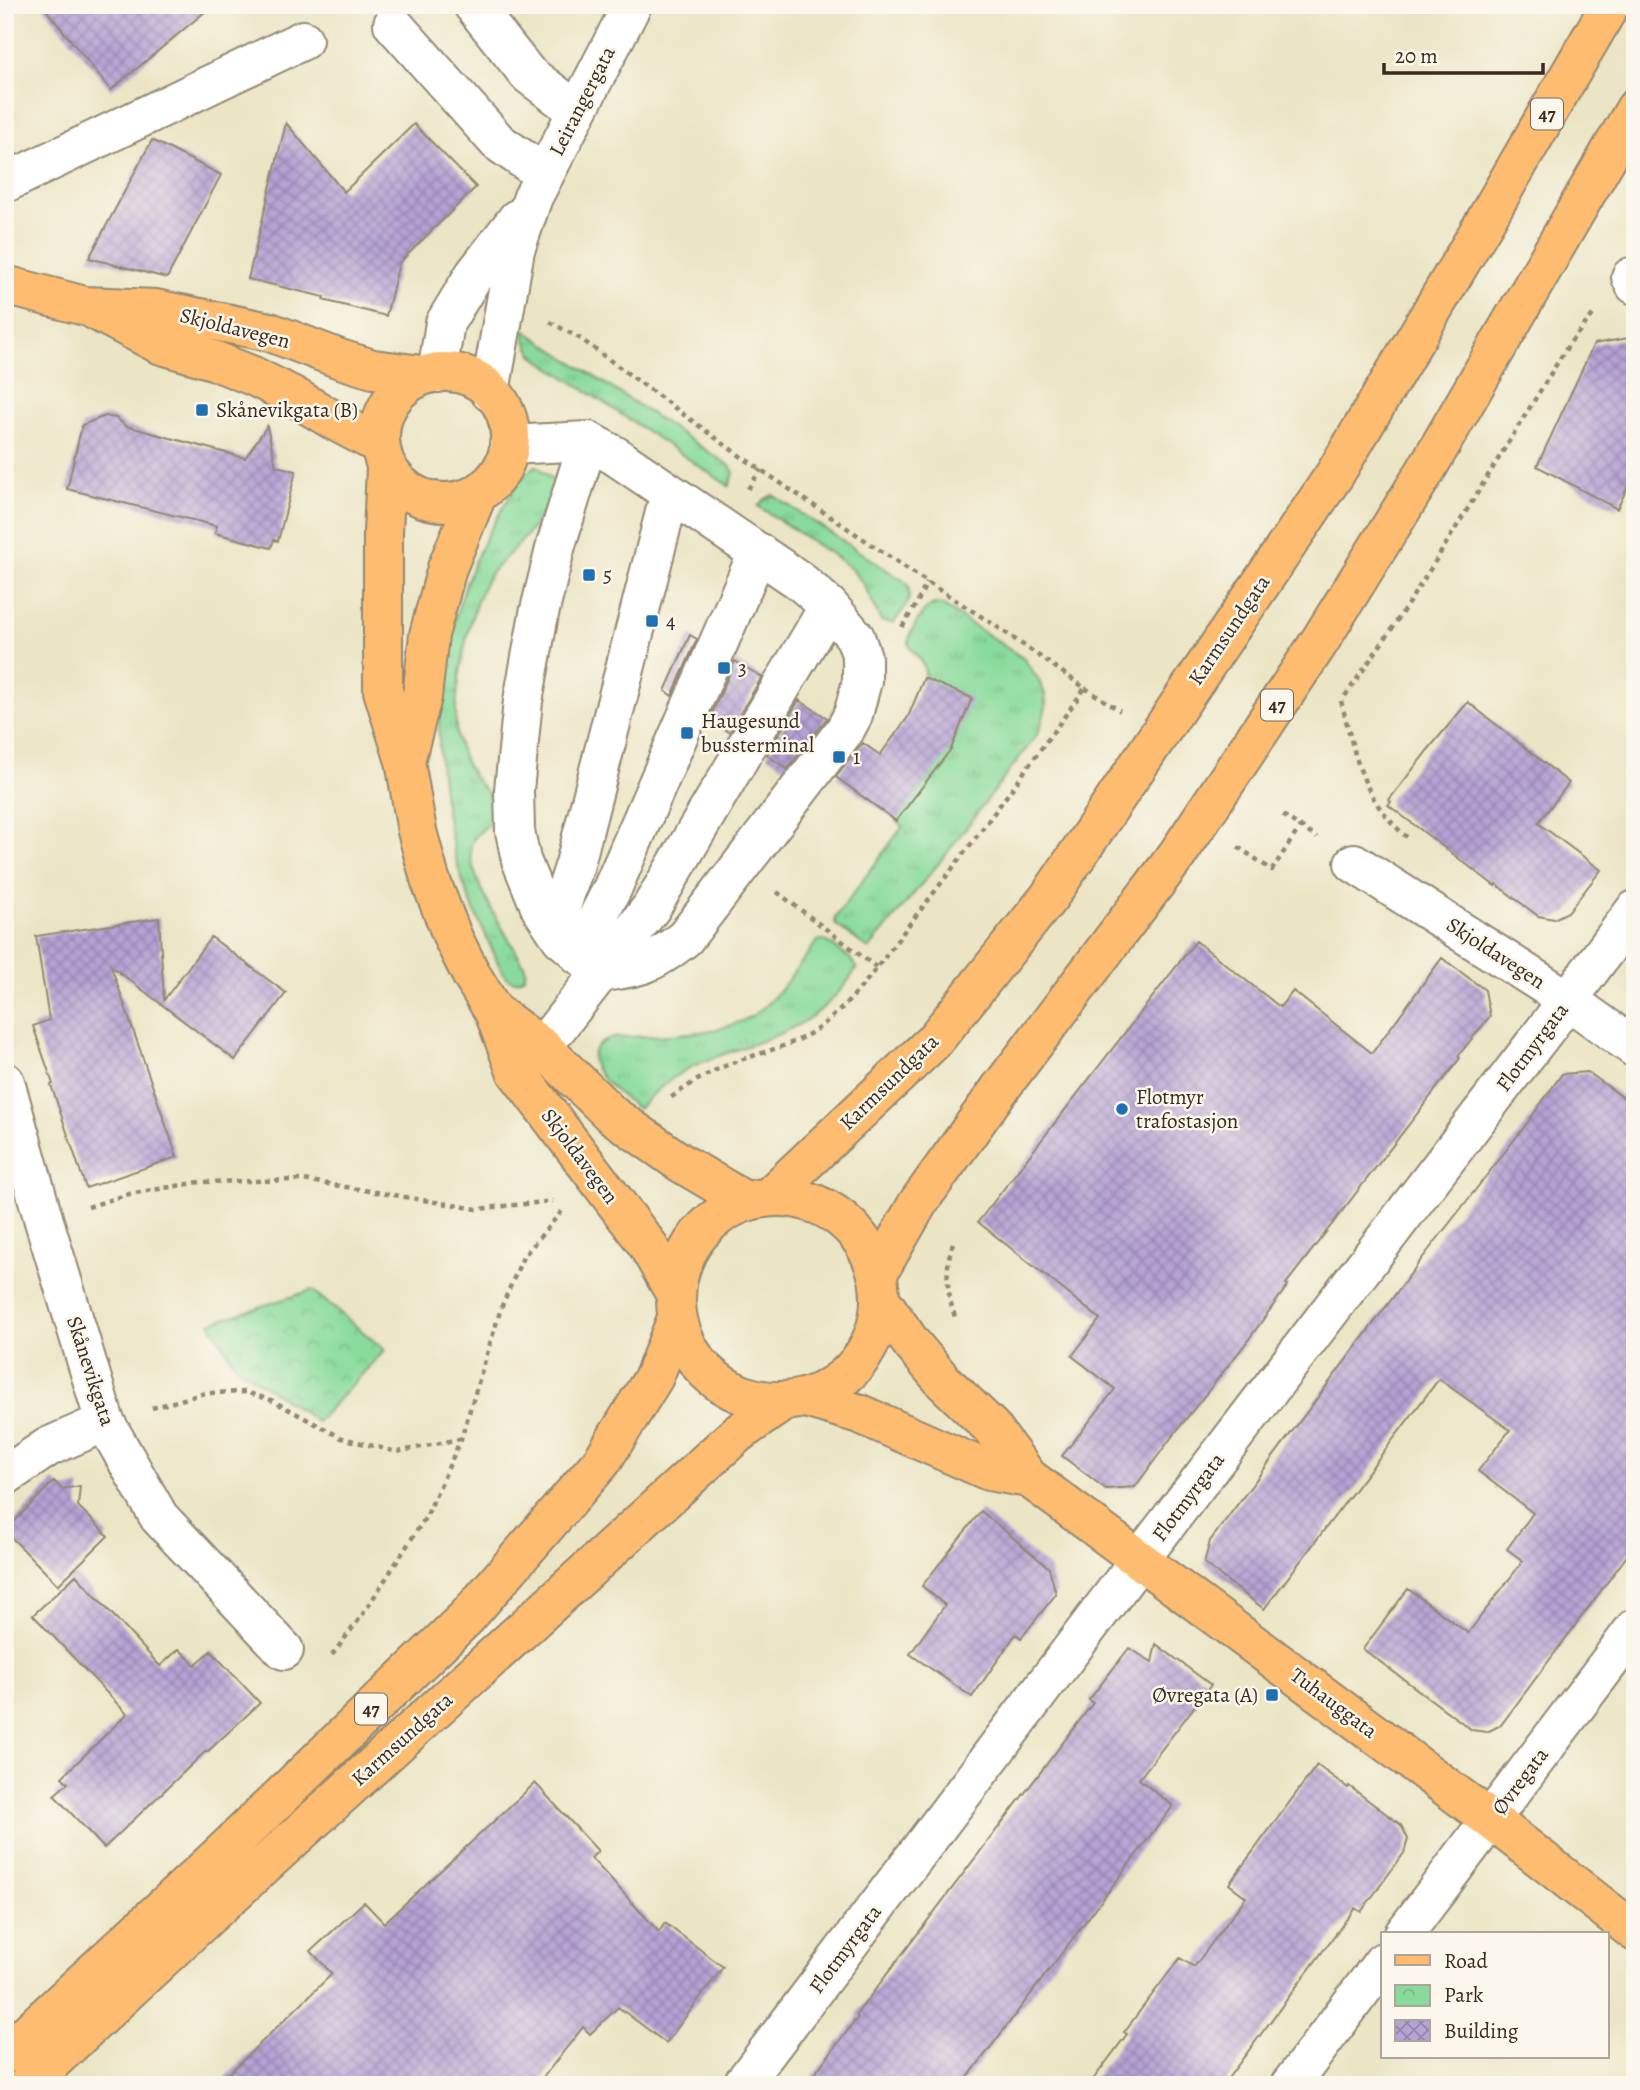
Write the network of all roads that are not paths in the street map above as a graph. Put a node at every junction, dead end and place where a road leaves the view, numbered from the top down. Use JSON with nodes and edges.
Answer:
{"nodes":[{"id":1,"x":473,"y":5,"type":"edge"},
{"id":2,"x":632,"y":5,"type":"edge"},
{"id":3,"x":1610,"y":5,"type":"edge"},
{"id":4,"x":393,"y":24,"type":"dead end"},
{"id":5,"x":303,"y":40,"type":"dead end"},
{"id":6,"x":1635,"y":110,"type":"edge"},
{"id":7,"x":577,"y":111,"type":"junction"},
{"id":8,"x":5,"y":183,"type":"edge"},
{"id":9,"x":539,"y":186,"type":"junction"},
{"id":10,"x":7,"y":293,"type":"edge"},
{"id":11,"x":85,"y":306,"type":"junction"},
{"id":12,"x":430,"y":374,"type":"junction"},
{"id":13,"x":490,"y":392,"type":"junction"},
{"id":14,"x":588,"y":441,"type":"junction"},
{"id":15,"x":509,"y":444,"type":"junction"},
{"id":16,"x":383,"y":456,"type":"junction"},
{"id":17,"x":670,"y":493,"type":"junction"},
{"id":18,"x":477,"y":495,"type":"junction"},
{"id":19,"x":758,"y":552,"type":"junction"},
{"id":20,"x":829,"y":606,"type":"junction"},
{"id":21,"x":405,"y":761,"type":"junction"},
{"id":22,"x":1354,"y":863,"type":"dead end"},
{"id":23,"x":1635,"y":910,"type":"edge"},
{"id":24,"x":578,"y":952,"type":"junction"},
{"id":25,"x":1568,"y":1000,"type":"junction"},
{"id":26,"x":1635,"y":1048,"type":"edge"},
{"id":27,"x":529,"y":1059,"type":"junction"},
{"id":28,"x":5,"y":1082,"type":"edge"},
{"id":29,"x":757,"y":1199,"type":"junction"},
{"id":30,"x":879,"y":1286,"type":"junction"},
{"id":31,"x":677,"y":1306,"type":"junction"},
{"id":32,"x":795,"y":1400,"type":"junction"},
{"id":33,"x":105,"y":1422,"type":"junction"},
{"id":34,"x":5,"y":1476,"type":"edge"},
{"id":35,"x":1029,"y":1478,"type":"junction"},
{"id":36,"x":1140,"y":1559,"type":"junction"},
{"id":37,"x":1635,"y":1628,"type":"edge"},
{"id":38,"x":284,"y":1650,"type":"dead end"},
{"id":39,"x":1491,"y":1820,"type":"junction"},
{"id":40,"x":1635,"y":1931,"type":"edge"},
{"id":41,"x":1406,"y":1932,"type":"edge"},
{"id":42,"x":1381,"y":1965,"type":"edge"},
{"id":43,"x":5,"y":2054,"type":"edge"},
{"id":44,"x":27,"y":2085,"type":"edge"},
{"id":45,"x":742,"y":2085,"type":"edge"},
{"id":46,"x":1290,"y":2085,"type":"edge"}],
"edges":[{"from":1,"to":7,"type":"street"},
{"from":2,"to":7,"type":"street","name":"Leirangergata"},
{"from":3,"to":29,"type":"main road","name":"Karmsundgata","number":"47"},
{"from":4,"to":9,"type":"street"},
{"from":5,"to":8,"type":"street"},
{"from":6,"to":30,"type":"main road","number":"47"},
{"from":7,"to":9,"type":"street","name":"Leirangergata"},
{"from":9,"to":12,"type":"street","name":"Leirangergata"},
{"from":9,"to":13,"type":"street","name":"Leirangergata"},
{"from":10,"to":11,"type":"main road","name":"Skjoldavegen"},
{"from":11,"to":12,"type":"main road","name":"Skjoldavegen"},
{"from":11,"to":16,"type":"main road","name":"Skjoldavegen"},
{"from":12,"to":13,"type":"main road"},
{"from":12,"to":16,"type":"main road"},
{"from":13,"to":15,"type":"main road"},
{"from":14,"to":15,"type":"street"},
{"from":14,"to":17,"type":"street"},
{"from":14,"to":24,"type":"street"},
{"from":15,"to":18,"type":"main road"},
{"from":16,"to":18,"type":"main road"},
{"from":16,"to":21,"type":"main road","name":"Skjoldavegen"},
{"from":17,"to":19,"type":"street"},
{"from":17,"to":24,"type":"street"},
{"from":18,"to":21,"type":"main road","name":"Skjoldavegen"},
{"from":19,"to":20,"type":"street"},
{"from":19,"to":24,"type":"street"},
{"from":20,"to":24,"type":"street"},
{"from":20,"to":24,"type":"street"},
{"from":21,"to":27,"type":"main road","name":"Skjoldavegen"},
{"from":22,"to":25,"type":"street","name":"Skjoldavegen"},
{"from":23,"to":25,"type":"street","name":"Flotmyrgata"},
{"from":24,"to":27,"type":"street"},
{"from":25,"to":26,"type":"street","name":"Skjoldavegen"},
{"from":25,"to":36,"type":"street","name":"Flotmyrgata"},
{"from":27,"to":29,"type":"main road","name":"Skjoldavegen"},
{"from":27,"to":31,"type":"main road","name":"Skjoldavegen"},
{"from":28,"to":33,"type":"street","name":"Skånevikgata"},
{"from":29,"to":30,"type":"main road"},
{"from":29,"to":31,"type":"main road","number":"47"},
{"from":30,"to":32,"type":"main road","number":"47"},
{"from":30,"to":35,"type":"main road","name":"Tuhauggata"},
{"from":31,"to":32,"type":"main road"},
{"from":31,"to":43,"type":"main road","name":"Karmsundgata","number":"47"},
{"from":32,"to":35,"type":"main road","name":"Tuhauggata"},
{"from":32,"to":44,"type":"main road","name":"Karmsundgata","number":"47"},
{"from":33,"to":34,"type":"street"},
{"from":33,"to":38,"type":"street","name":"Skånevikgata"},
{"from":35,"to":36,"type":"main road","name":"Tuhauggata"},
{"from":36,"to":39,"type":"main road","name":"Tuhauggata"},
{"from":36,"to":45,"type":"street","name":"Flotmyrgata"},
{"from":37,"to":39,"type":"street","name":"Øvregata"},
{"from":39,"to":40,"type":"main road","name":"Tuhauggata"},
{"from":39,"to":41,"type":"street","name":"Øvregata"},
{"from":42,"to":46,"type":"street"}]}
